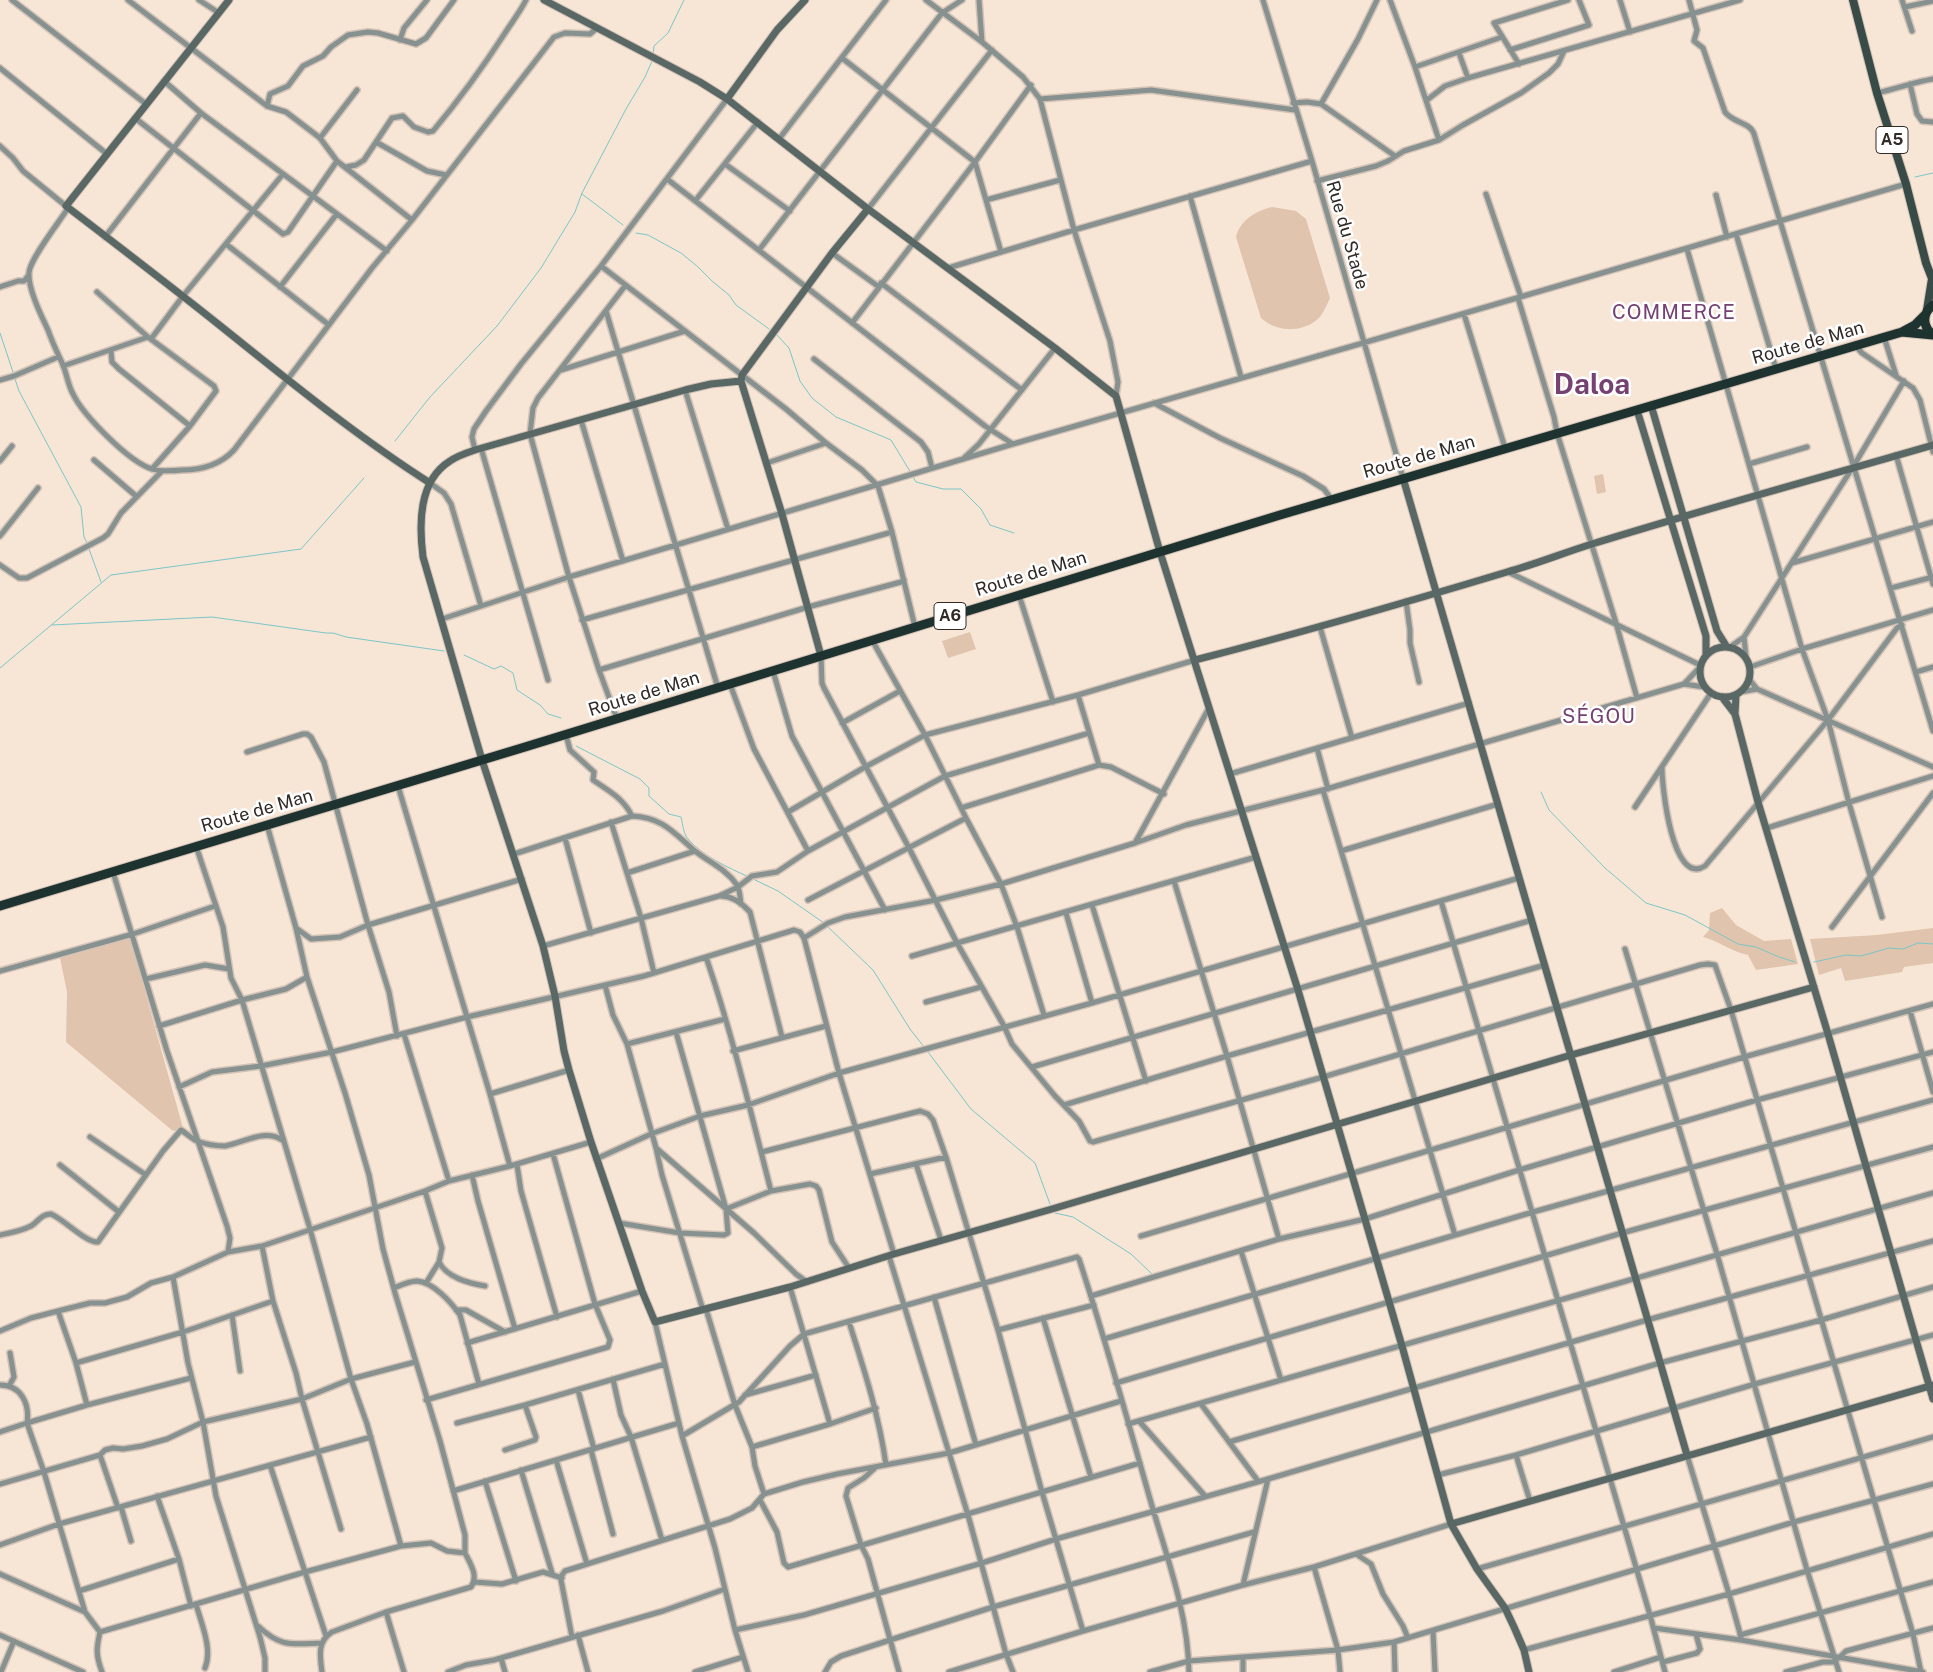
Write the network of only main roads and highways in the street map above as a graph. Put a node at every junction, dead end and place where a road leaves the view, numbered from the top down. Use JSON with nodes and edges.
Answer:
{"nodes":[{"id":1,"x":1853,"y":0,"type":"edge"},
{"id":2,"x":1930,"y":262,"type":"edge"},
{"id":3,"x":1932,"y":280,"type":"edge"},
{"id":4,"x":1928,"y":310,"type":"edge"},
{"id":5,"x":1902,"y":332,"type":"junction"},
{"id":6,"x":1933,"y":335,"type":"edge"},
{"id":7,"x":0,"y":906,"type":"edge"}],
"edges":[{"from":1,"to":2,"type":"main road","number":"A5"},
{"from":2,"to":3,"type":"main road","number":"A5"},
{"from":3,"to":4,"type":"main road","number":"A5"},
{"from":4,"to":5,"type":"highway","number":"A6"},
{"from":4,"to":6,"type":"highway"},
{"from":5,"to":6,"type":"highway","number":"A6"},
{"from":5,"to":7,"type":"highway","name":"Route de Man","number":"A6"}]}
